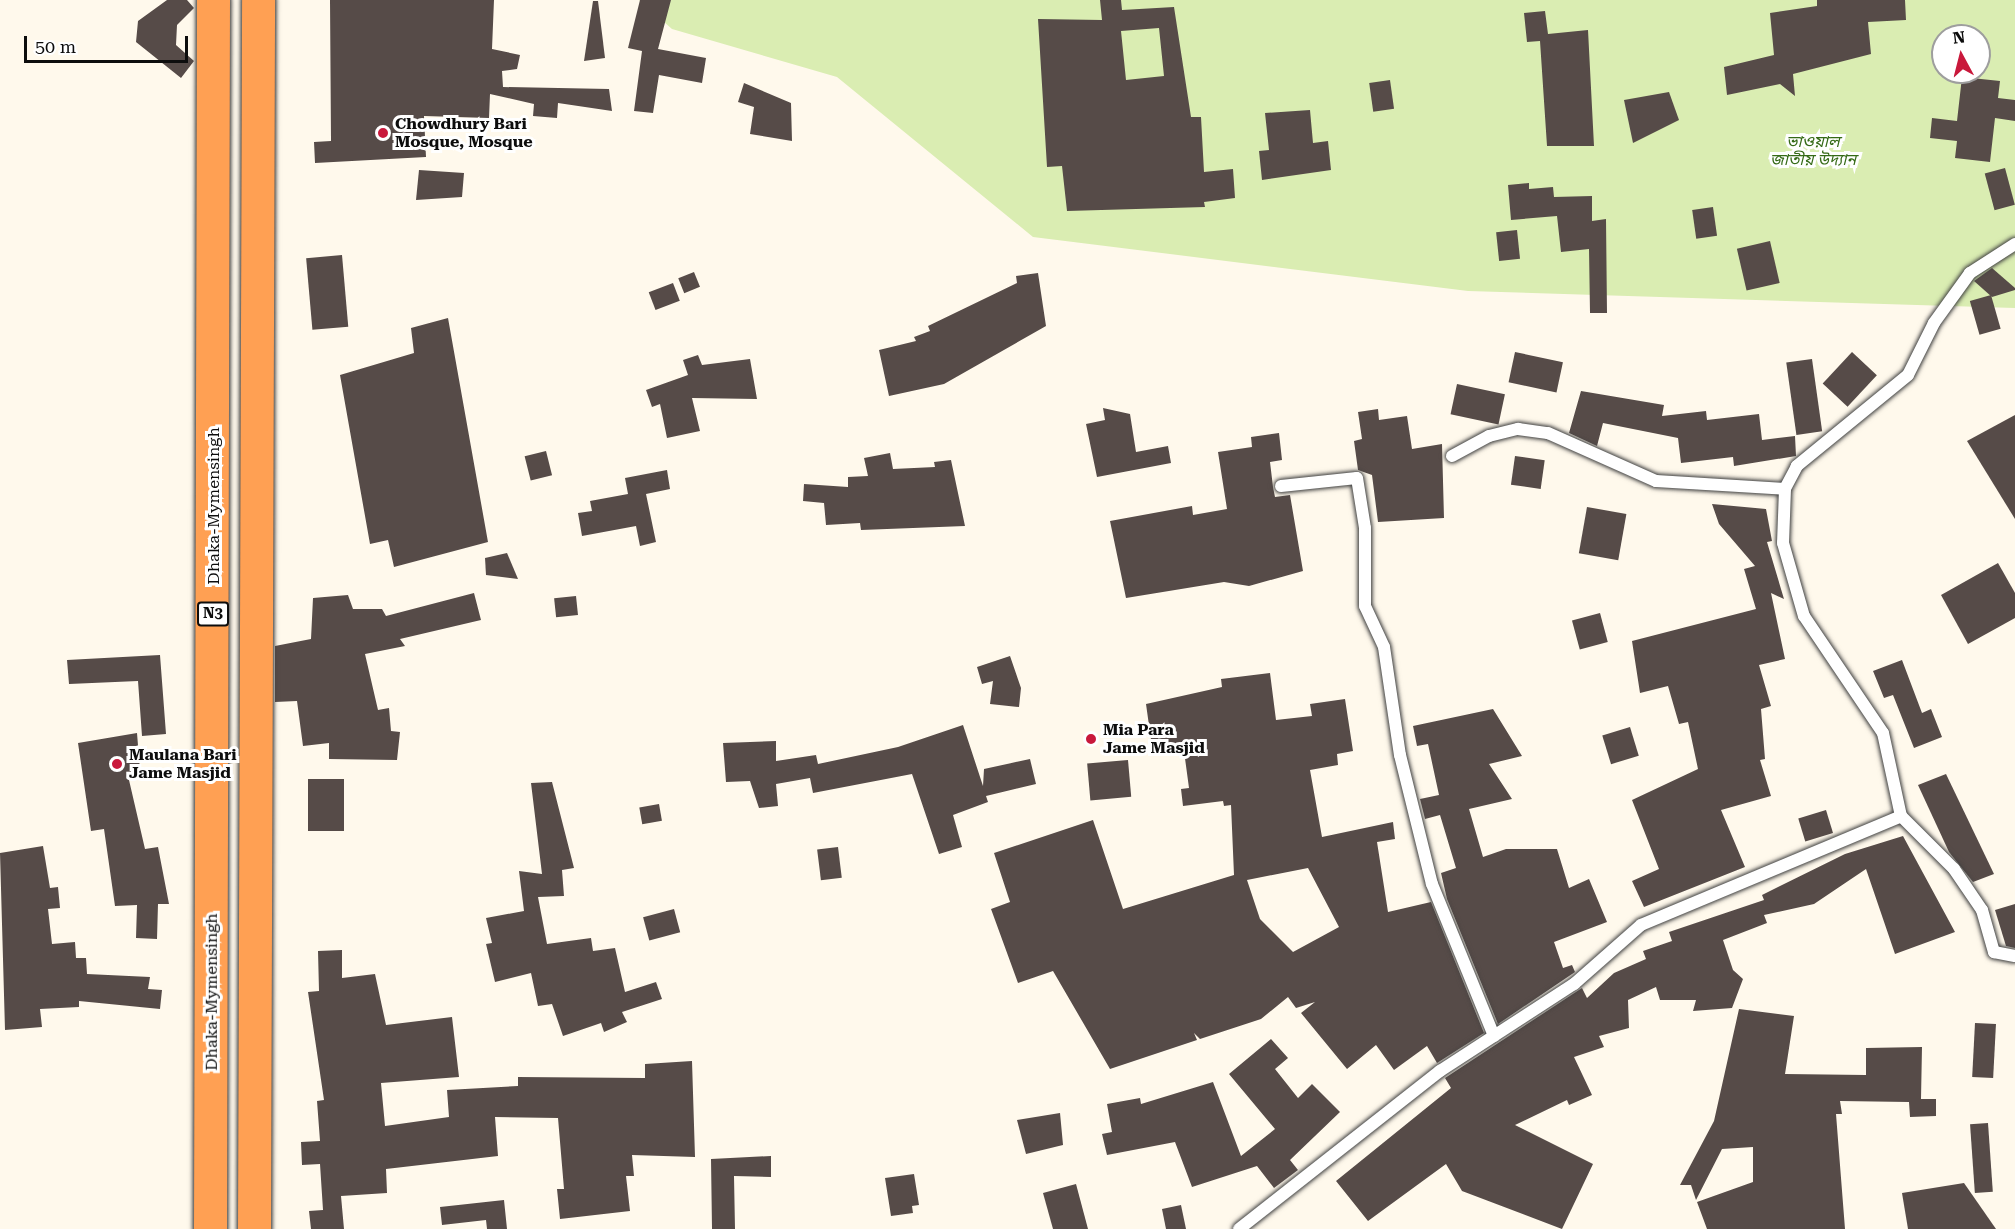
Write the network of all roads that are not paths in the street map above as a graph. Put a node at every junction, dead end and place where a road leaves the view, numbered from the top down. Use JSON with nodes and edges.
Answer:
{"nodes":[{"id":1,"x":213,"y":0,"type":"edge"},
{"id":2,"x":258,"y":0,"type":"edge"},
{"id":3,"x":2015,"y":244,"type":"edge"},
{"id":4,"x":1452,"y":456,"type":"dead end"},
{"id":5,"x":1281,"y":486,"type":"dead end"},
{"id":6,"x":1785,"y":489,"type":"junction"},
{"id":7,"x":1901,"y":816,"type":"junction"},
{"id":8,"x":2015,"y":956,"type":"edge"},
{"id":9,"x":1494,"y":1036,"type":"junction"},
{"id":10,"x":210,"y":1229,"type":"edge"},
{"id":11,"x":254,"y":1229,"type":"edge"},
{"id":12,"x":1239,"y":1229,"type":"edge"}],
"edges":[{"from":1,"to":10,"type":"highway","name":"Dhaka-Mymensingh","number":"N3"},
{"from":2,"to":11,"type":"highway"},
{"from":3,"to":6,"type":"lane"},
{"from":4,"to":6,"type":"lane"},
{"from":5,"to":9,"type":"lane"},
{"from":6,"to":7,"type":"lane"},
{"from":7,"to":8,"type":"lane"},
{"from":7,"to":9,"type":"lane"},
{"from":9,"to":12,"type":"lane"}]}
